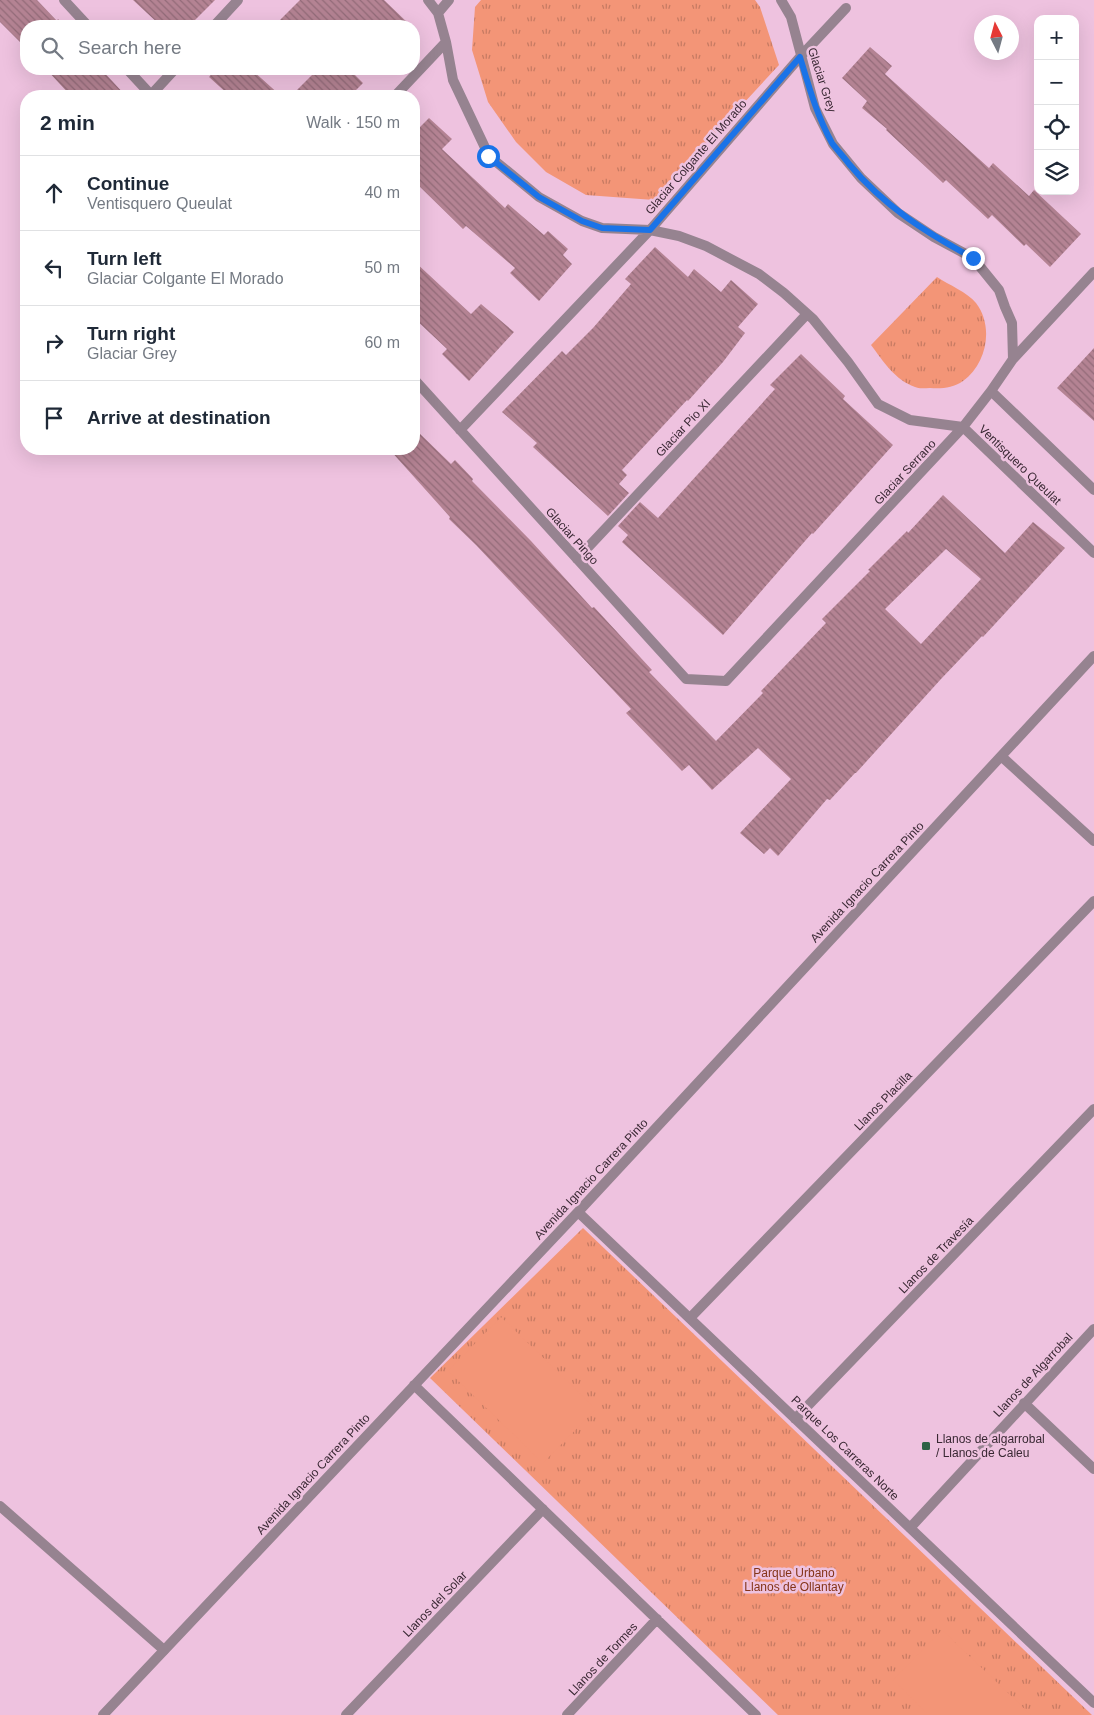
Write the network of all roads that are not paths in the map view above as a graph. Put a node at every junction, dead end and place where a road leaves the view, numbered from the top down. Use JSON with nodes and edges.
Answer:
{"nodes":[{"id":1,"x":64,"y":0,"type":"edge"},
{"id":2,"x":238,"y":0,"type":"edge"},
{"id":3,"x":428,"y":0,"type":"edge"},
{"id":4,"x":449,"y":0,"type":"edge"},
{"id":5,"x":781,"y":0,"type":"edge"},
{"id":6,"x":846,"y":8,"type":"dead end"},
{"id":7,"x":438,"y":13,"type":"junction"},
{"id":8,"x":82,"y":20,"type":"edge"},
{"id":9,"x":220,"y":20,"type":"edge"},
{"id":10,"x":446,"y":42,"type":"junction"},
{"id":11,"x":800,"y":57,"type":"junction"},
{"id":12,"x":420,"y":70,"type":"edge"},
{"id":13,"x":132,"y":75,"type":"edge"},
{"id":14,"x":170,"y":75,"type":"edge"},
{"id":15,"x":415,"y":75,"type":"edge"},
{"id":16,"x":146,"y":90,"type":"edge"},
{"id":17,"x":156,"y":90,"type":"edge"},
{"id":18,"x":401,"y":90,"type":"edge"},
{"id":19,"x":650,"y":230,"type":"junction"},
{"id":20,"x":1094,"y":272,"type":"edge"},
{"id":21,"x":806,"y":314,"type":"junction"},
{"id":22,"x":1013,"y":359,"type":"junction"},
{"id":23,"x":420,"y":386,"type":"edge"},
{"id":24,"x":991,"y":391,"type":"junction"},
{"id":25,"x":963,"y":427,"type":"junction"},
{"id":26,"x":460,"y":430,"type":"junction"},
{"id":27,"x":1094,"y":490,"type":"edge"},
{"id":28,"x":1094,"y":553,"type":"edge"},
{"id":29,"x":577,"y":560,"type":"junction"},
{"id":30,"x":1094,"y":656,"type":"edge"},
{"id":31,"x":726,"y":681,"type":"joint"},
{"id":32,"x":1001,"y":756,"type":"junction"},
{"id":33,"x":1094,"y":841,"type":"edge"},
{"id":34,"x":1094,"y":901,"type":"edge"},
{"id":35,"x":1094,"y":1108,"type":"edge"},
{"id":36,"x":578,"y":1212,"type":"junction"},
{"id":37,"x":690,"y":1318,"type":"junction"},
{"id":38,"x":1094,"y":1328,"type":"edge"},
{"id":39,"x":414,"y":1385,"type":"junction"},
{"id":40,"x":1024,"y":1403,"type":"junction"},
{"id":41,"x":796,"y":1419,"type":"junction"},
{"id":42,"x":1094,"y":1469,"type":"edge"},
{"id":43,"x":0,"y":1506,"type":"edge"},
{"id":44,"x":543,"y":1509,"type":"junction"},
{"id":45,"x":910,"y":1528,"type":"junction"},
{"id":46,"x":657,"y":1619,"type":"junction"},
{"id":47,"x":164,"y":1650,"type":"junction"},
{"id":48,"x":1094,"y":1703,"type":"edge"},
{"id":49,"x":103,"y":1715,"type":"edge"},
{"id":50,"x":346,"y":1715,"type":"edge"},
{"id":51,"x":567,"y":1715,"type":"edge"},
{"id":52,"x":756,"y":1715,"type":"edge"}],
"edges":[{"from":1,"to":8,"type":"street"},
{"from":2,"to":9,"type":"street"},
{"from":3,"to":7,"type":"street","name":"Ventisquero Queulat"},
{"from":4,"to":7,"type":"street"},
{"from":5,"to":11,"type":"street","name":"Glaciar Grey"},
{"from":6,"to":11,"type":"street","name":"Glaciar Colgante El Morado"},
{"from":7,"to":10,"type":"street","name":"Ventisquero Queulat"},
{"from":10,"to":12,"type":"street"},
{"from":10,"to":19,"type":"street","name":"Ventisquero Queulat"},
{"from":11,"to":19,"type":"street","name":"Glaciar Colgante El Morado"},
{"from":11,"to":22,"type":"street","name":"Glaciar Grey"},
{"from":13,"to":16,"type":"street"},
{"from":14,"to":17,"type":"street"},
{"from":15,"to":18,"type":"street"},
{"from":19,"to":21,"type":"street","name":"Ventisquero Queulat"},
{"from":19,"to":26,"type":"street","name":"Glaciar Colgante El Morado"},
{"from":20,"to":22,"type":"street","name":"Glaciar Serrano"},
{"from":21,"to":25,"type":"street","name":"Ventisquero Queulat"},
{"from":21,"to":29,"type":"street","name":"Glaciar Pio XI"},
{"from":22,"to":24,"type":"street","name":"Glaciar Serrano"},
{"from":23,"to":26,"type":"street","name":"Glaciar Pingo"},
{"from":24,"to":25,"type":"street","name":"Glaciar Serrano"},
{"from":24,"to":27,"type":"street"},
{"from":25,"to":28,"type":"street","name":"Ventisquero Queulat"},
{"from":25,"to":31,"type":"street","name":"Glaciar Serrano"},
{"from":26,"to":29,"type":"street","name":"Glaciar Pingo"},
{"from":29,"to":31,"type":"street","name":"Glaciar Pingo"},
{"from":30,"to":32,"type":"street","name":"Avenida Ignacio Carrera Pinto"},
{"from":32,"to":33,"type":"street"},
{"from":32,"to":36,"type":"street","name":"Avenida Ignacio Carrera Pinto"},
{"from":34,"to":37,"type":"street","name":"Llanos Placilla"},
{"from":35,"to":41,"type":"street","name":"Llanos de Travesía"},
{"from":36,"to":37,"type":"street","name":"Parque Los Carreras Norte"},
{"from":36,"to":39,"type":"street","name":"Avenida Ignacio Carrera Pinto"},
{"from":37,"to":41,"type":"street","name":"Parque Los Carreras Norte"},
{"from":38,"to":40,"type":"street","name":"Llanos de Algarrobal"},
{"from":39,"to":44,"type":"street"},
{"from":39,"to":47,"type":"street","name":"Avenida Ignacio Carrera Pinto"},
{"from":40,"to":42,"type":"street"},
{"from":40,"to":45,"type":"street","name":"Llanos de Algarrobal"},
{"from":41,"to":45,"type":"street","name":"Parque Los Carreras Norte"},
{"from":43,"to":47,"type":"street"},
{"from":44,"to":46,"type":"street"},
{"from":44,"to":50,"type":"street","name":"Llanos del Solar"},
{"from":45,"to":48,"type":"street","name":"Parque Los Carreras Norte"},
{"from":46,"to":51,"type":"street","name":"Llanos de Tormes"},
{"from":46,"to":52,"type":"street"},
{"from":47,"to":49,"type":"street","name":"Avenida Ignacio Carrera Pinto"}]}
